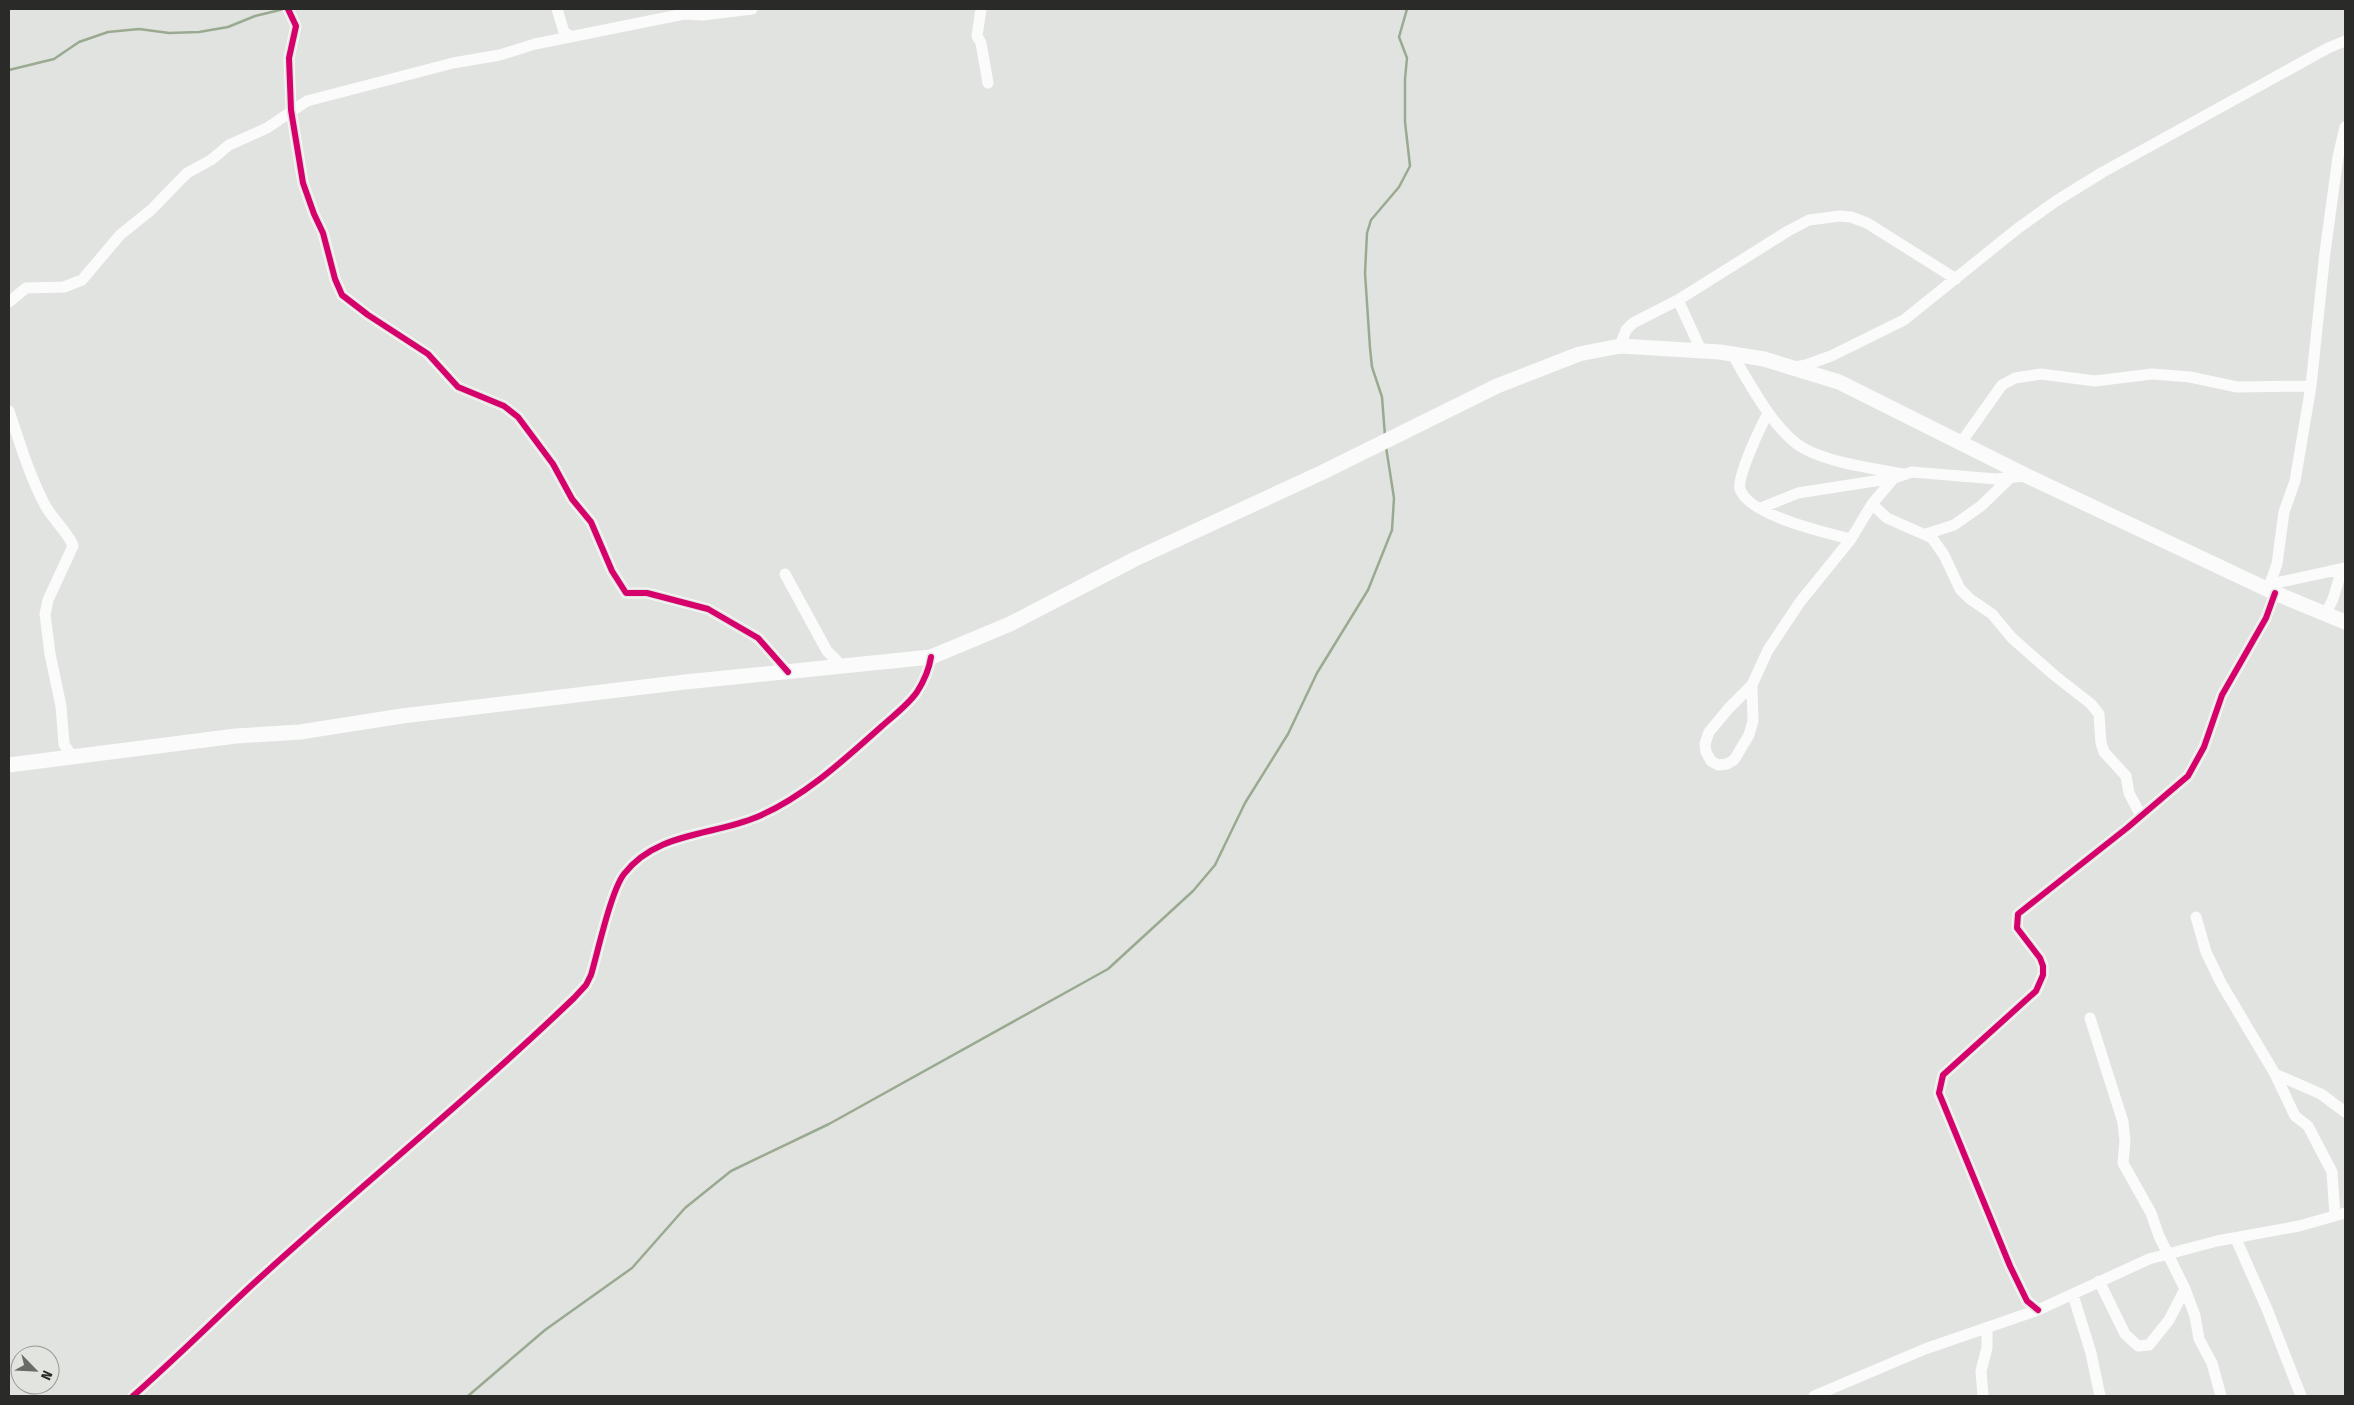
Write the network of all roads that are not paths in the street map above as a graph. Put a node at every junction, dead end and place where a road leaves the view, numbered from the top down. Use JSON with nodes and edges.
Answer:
{"nodes":[{"id":1,"x":288,"y":9,"type":"edge"},
{"id":2,"x":557,"y":9,"type":"edge"},
{"id":3,"x":752,"y":9,"type":"edge"},
{"id":4,"x":981,"y":9,"type":"edge"},
{"id":5,"x":571,"y":36,"type":"junction"},
{"id":6,"x":2345,"y":42,"type":"edge"},
{"id":7,"x":988,"y":83,"type":"dead end"},
{"id":8,"x":291,"y":110,"type":"junction"},
{"id":9,"x":2345,"y":127,"type":"edge"},
{"id":10,"x":1956,"y":280,"type":"junction"},
{"id":11,"x":1678,"y":300,"type":"junction"},
{"id":12,"x":9,"y":302,"type":"edge"},
{"id":13,"x":1620,"y":346,"type":"junction"},
{"id":14,"x":1701,"y":350,"type":"junction"},
{"id":15,"x":1732,"y":354,"type":"junction"},
{"id":16,"x":1792,"y":367,"type":"junction"},
{"id":17,"x":2311,"y":386,"type":"junction"},
{"id":18,"x":9,"y":411,"type":"edge"},
{"id":19,"x":1768,"y":413,"type":"junction"},
{"id":20,"x":1960,"y":444,"type":"junction"},
{"id":21,"x":1898,"y":476,"type":"junction"},
{"id":22,"x":2018,"y":476,"type":"junction"},
{"id":23,"x":1872,"y":504,"type":"junction"},
{"id":24,"x":1761,"y":508,"type":"junction"},
{"id":25,"x":1926,"y":534,"type":"junction"},
{"id":26,"x":1851,"y":539,"type":"junction"},
{"id":27,"x":2344,"y":568,"type":"edge"},
{"id":28,"x":786,"y":574,"type":"dead end"},
{"id":29,"x":2271,"y":589,"type":"junction"},
{"id":30,"x":2325,"y":614,"type":"junction"},
{"id":31,"x":2345,"y":622,"type":"edge"},
{"id":32,"x":931,"y":658,"type":"junction"},
{"id":33,"x":842,"y":666,"type":"junction"},
{"id":34,"x":788,"y":672,"type":"junction"},
{"id":35,"x":1752,"y":685,"type":"junction"},
{"id":36,"x":72,"y":757,"type":"junction"},
{"id":37,"x":9,"y":765,"type":"edge"},
{"id":38,"x":2141,"y":816,"type":"junction"},
{"id":39,"x":2196,"y":917,"type":"dead end"},
{"id":40,"x":2090,"y":1018,"type":"dead end"},
{"id":41,"x":2274,"y":1074,"type":"junction"},
{"id":42,"x":2345,"y":1112,"type":"edge"},
{"id":43,"x":2340,"y":1214,"type":"edge"},
{"id":44,"x":2236,"y":1239,"type":"junction"},
{"id":45,"x":2167,"y":1253,"type":"junction"},
{"id":46,"x":2099,"y":1281,"type":"junction"},
{"id":47,"x":2185,"y":1289,"type":"junction"},
{"id":48,"x":2073,"y":1295,"type":"junction"},
{"id":49,"x":2038,"y":1310,"type":"junction"},
{"id":50,"x":1987,"y":1328,"type":"junction"},
{"id":51,"x":133,"y":1396,"type":"edge"},
{"id":52,"x":1814,"y":1396,"type":"edge"},
{"id":53,"x":1983,"y":1396,"type":"edge"},
{"id":54,"x":2100,"y":1396,"type":"edge"},
{"id":55,"x":2221,"y":1396,"type":"edge"},
{"id":56,"x":2301,"y":1396,"type":"edge"}],
"edges":[{"from":1,"to":8,"type":"street"},
{"from":2,"to":5,"type":"street"},
{"from":3,"to":5,"type":"street"},
{"from":4,"to":7,"type":"street"},
{"from":5,"to":8,"type":"street"},
{"from":6,"to":10,"type":"street"},
{"from":8,"to":12,"type":"street"},
{"from":8,"to":34,"type":"street"},
{"from":9,"to":17,"type":"street"},
{"from":10,"to":11,"type":"street"},
{"from":10,"to":16,"type":"street"},
{"from":11,"to":13,"type":"street"},
{"from":11,"to":14,"type":"street"},
{"from":13,"to":14,"type":"main road"},
{"from":13,"to":32,"type":"main road"},
{"from":14,"to":15,"type":"main road"},
{"from":15,"to":16,"type":"main road"},
{"from":15,"to":19,"type":"street"},
{"from":16,"to":20,"type":"main road"},
{"from":17,"to":20,"type":"street"},
{"from":17,"to":29,"type":"street"},
{"from":18,"to":36,"type":"street"},
{"from":19,"to":21,"type":"street"},
{"from":19,"to":24,"type":"street"},
{"from":20,"to":22,"type":"main road"},
{"from":21,"to":22,"type":"street"},
{"from":21,"to":23,"type":"street"},
{"from":21,"to":24,"type":"street"},
{"from":22,"to":25,"type":"street"},
{"from":22,"to":29,"type":"main road"},
{"from":23,"to":25,"type":"street"},
{"from":23,"to":26,"type":"street"},
{"from":24,"to":26,"type":"street"},
{"from":25,"to":38,"type":"street"},
{"from":26,"to":35,"type":"street"},
{"from":27,"to":29,"type":"street"},
{"from":27,"to":30,"type":"street"},
{"from":28,"to":33,"type":"street"},
{"from":29,"to":30,"type":"main road"},
{"from":29,"to":38,"type":"street"},
{"from":30,"to":31,"type":"main road"},
{"from":32,"to":33,"type":"main road"},
{"from":32,"to":51,"type":"street"},
{"from":33,"to":34,"type":"main road"},
{"from":34,"to":36,"type":"main road"},
{"from":35,"to":35,"type":"street"},
{"from":36,"to":37,"type":"main road"},
{"from":38,"to":49,"type":"street"},
{"from":39,"to":41,"type":"street"},
{"from":40,"to":45,"type":"street"},
{"from":41,"to":42,"type":"street"},
{"from":41,"to":43,"type":"street"},
{"from":43,"to":44,"type":"street"},
{"from":44,"to":45,"type":"street"},
{"from":44,"to":56,"type":"street"},
{"from":45,"to":46,"type":"street"},
{"from":45,"to":47,"type":"street"},
{"from":46,"to":47,"type":"street"},
{"from":46,"to":48,"type":"street"},
{"from":47,"to":55,"type":"street"},
{"from":48,"to":49,"type":"street"},
{"from":48,"to":54,"type":"street"},
{"from":49,"to":50,"type":"street"},
{"from":50,"to":52,"type":"street"},
{"from":50,"to":53,"type":"street"}]}
